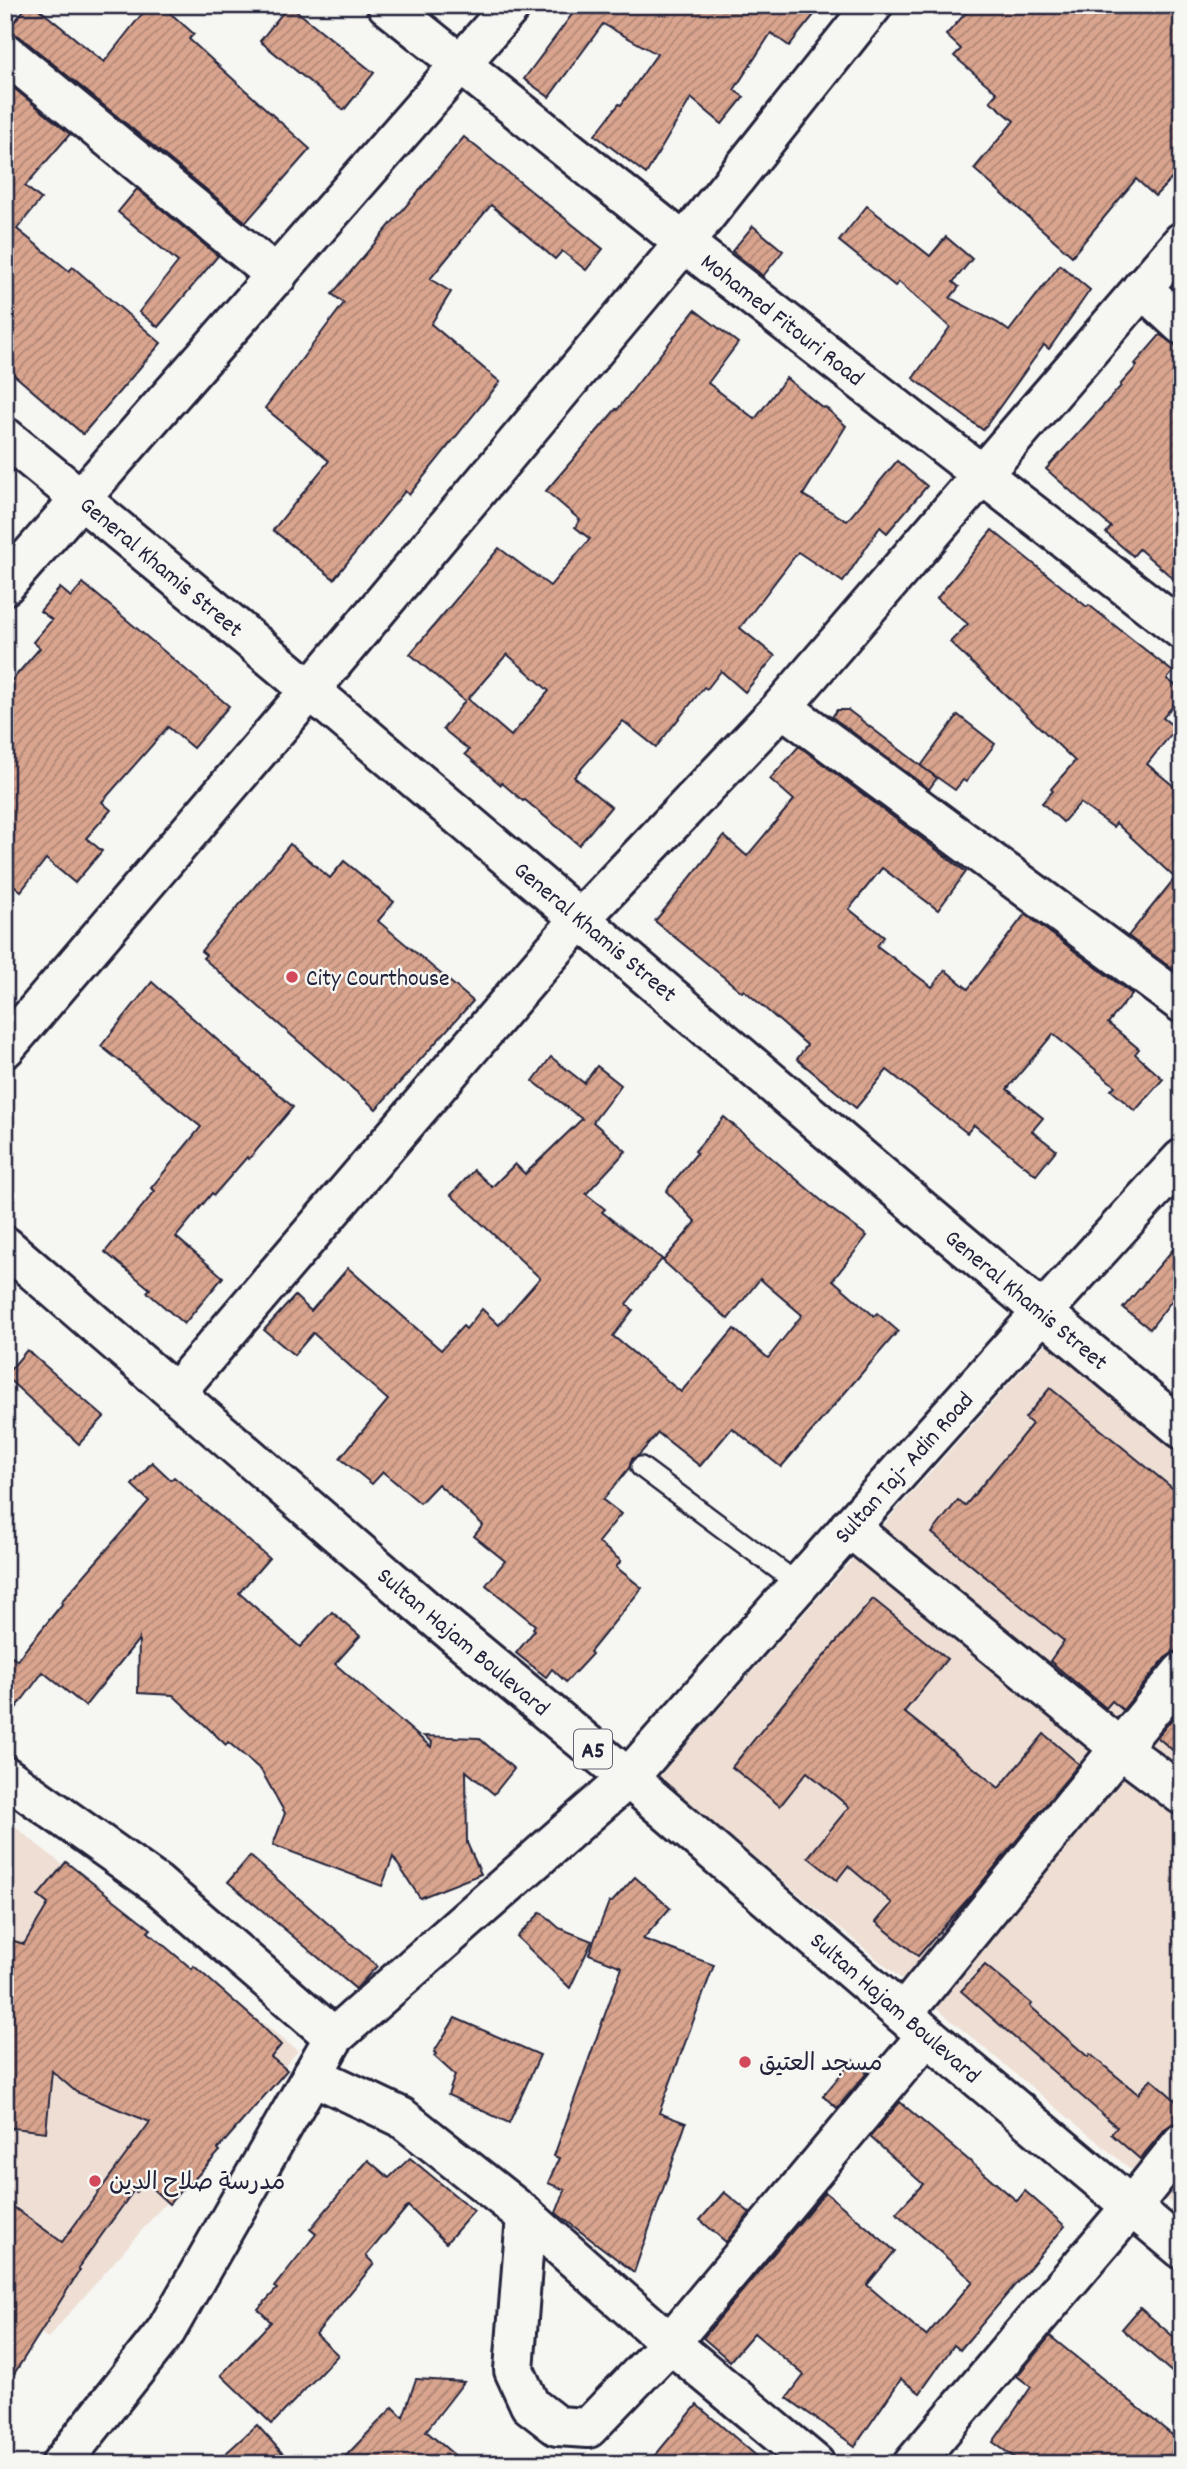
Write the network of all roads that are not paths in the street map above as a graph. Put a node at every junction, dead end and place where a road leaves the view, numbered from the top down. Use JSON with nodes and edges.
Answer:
{"nodes":[{"id":1,"x":387,"y":5,"type":"edge"},
{"id":2,"x":512,"y":5,"type":"edge"},
{"id":3,"x":873,"y":5,"type":"edge"},
{"id":4,"x":5,"y":53,"type":"edge"},
{"id":5,"x":462,"y":64,"type":"junction"},
{"id":6,"x":1182,"y":242,"type":"edge"},
{"id":7,"x":684,"y":243,"type":"junction"},
{"id":8,"x":277,"y":276,"type":"junction"},
{"id":9,"x":1142,"y":288,"type":"junction"},
{"id":10,"x":1182,"y":325,"type":"edge"},
{"id":11,"x":5,"y":437,"type":"edge"},
{"id":12,"x":983,"y":474,"type":"junction"},
{"id":13,"x":81,"y":499,"type":"junction"},
{"id":14,"x":5,"y":585,"type":"edge"},
{"id":15,"x":1182,"y":630,"type":"edge"},
{"id":16,"x":312,"y":689,"type":"junction"},
{"id":17,"x":782,"y":707,"type":"junction"},
{"id":18,"x":581,"y":918,"type":"junction"},
{"id":19,"x":1182,"y":1003,"type":"edge"},
{"id":20,"x":5,"y":1048,"type":"edge"},
{"id":21,"x":1182,"y":1159,"type":"edge"},
{"id":22,"x":5,"y":1246,"type":"edge"},
{"id":23,"x":1041,"y":1312,"type":"junction"},
{"id":24,"x":175,"y":1393,"type":"junction"},
{"id":25,"x":1182,"y":1429,"type":"edge"},
{"id":26,"x":641,"y":1467,"type":"dead end"},
{"id":27,"x":849,"y":1527,"type":"junction"},
{"id":28,"x":799,"y":1584,"type":"junction"},
{"id":29,"x":1182,"y":1672,"type":"edge"},
{"id":30,"x":1121,"y":1749,"type":"junction"},
{"id":31,"x":5,"y":1776,"type":"edge"},
{"id":32,"x":628,"y":1779,"type":"junction"},
{"id":33,"x":1182,"y":1795,"type":"edge"},
{"id":34,"x":915,"y":2025,"type":"junction"},
{"id":35,"x":334,"y":2037,"type":"junction"},
{"id":36,"x":312,"y":2075,"type":"junction"},
{"id":37,"x":1182,"y":2143,"type":"edge"},
{"id":38,"x":1131,"y":2207,"type":"junction"},
{"id":39,"x":526,"y":2216,"type":"junction"},
{"id":40,"x":1182,"y":2249,"type":"edge"},
{"id":41,"x":670,"y":2343,"type":"junction"},
{"id":42,"x":61,"y":2464,"type":"edge"},
{"id":43,"x":815,"y":2464,"type":"edge"},
{"id":44,"x":913,"y":2464,"type":"edge"}],
"edges":[{"from":1,"to":5,"type":"main road","name":"Mohamed Fitouri Road"},
{"from":2,"to":5,"type":"main road"},
{"from":3,"to":7,"type":"main road"},
{"from":4,"to":8,"type":"main road"},
{"from":5,"to":7,"type":"main road","name":"Mohamed Fitouri Road"},
{"from":5,"to":8,"type":"main road"},
{"from":6,"to":9,"type":"main road"},
{"from":7,"to":12,"type":"main road","name":"Mohamed Fitouri Road"},
{"from":7,"to":16,"type":"main road"},
{"from":8,"to":13,"type":"main road"},
{"from":9,"to":10,"type":"main road"},
{"from":9,"to":12,"type":"main road"},
{"from":11,"to":13,"type":"main road","name":"General Khamis Street"},
{"from":12,"to":15,"type":"main road","name":"Mohamed Fitouri Road"},
{"from":12,"to":17,"type":"main road"},
{"from":13,"to":14,"type":"main road"},
{"from":13,"to":16,"type":"main road","name":"General Khamis Street"},
{"from":16,"to":18,"type":"main road","name":"General Khamis Street"},
{"from":16,"to":20,"type":"main road"},
{"from":17,"to":18,"type":"main road"},
{"from":17,"to":19,"type":"main road"},
{"from":18,"to":23,"type":"main road","name":"General Khamis Street"},
{"from":18,"to":24,"type":"main road"},
{"from":21,"to":23,"type":"main road","name":"Sultan Taj- Adin Road"},
{"from":22,"to":24,"type":"main road","name":"Sultan Hajam Boulevard","number":"A5"},
{"from":23,"to":25,"type":"main road","name":"General Khamis Street"},
{"from":23,"to":27,"type":"main road","name":"Sultan Taj- Adin Road"},
{"from":24,"to":32,"type":"main road","name":"Sultan Hajam Boulevard","number":"A5"},
{"from":26,"to":28,"type":"lane"},
{"from":27,"to":28,"type":"main road","name":"Sultan Taj- Adin Road"},
{"from":27,"to":30,"type":"main road"},
{"from":28,"to":32,"type":"main road","name":"Sultan Taj- Adin Road"},
{"from":29,"to":30,"type":"main road"},
{"from":30,"to":33,"type":"main road"},
{"from":30,"to":34,"type":"main road"},
{"from":31,"to":35,"type":"main road"},
{"from":32,"to":34,"type":"main road","name":"Sultan Hajam Boulevard","number":"A5"},
{"from":32,"to":35,"type":"main road","name":"Sultan Taj- Adin Road"},
{"from":34,"to":38,"type":"main road","name":"Sultan Hajam Boulevard","number":"A5"},
{"from":34,"to":41,"type":"main road"},
{"from":35,"to":36,"type":"main road","name":"Sultan Taj- Adin Road"},
{"from":36,"to":39,"type":"main road"},
{"from":36,"to":42,"type":"main road","name":"Sultan Taj- Adin Road"},
{"from":37,"to":38,"type":"main road"},
{"from":38,"to":40,"type":"main road","name":"Sultan Hajam Boulevard","number":"A5"},
{"from":38,"to":44,"type":"main road"},
{"from":39,"to":41,"type":"main road"},
{"from":39,"to":41,"type":"main road"},
{"from":41,"to":43,"type":"main road"}]}
